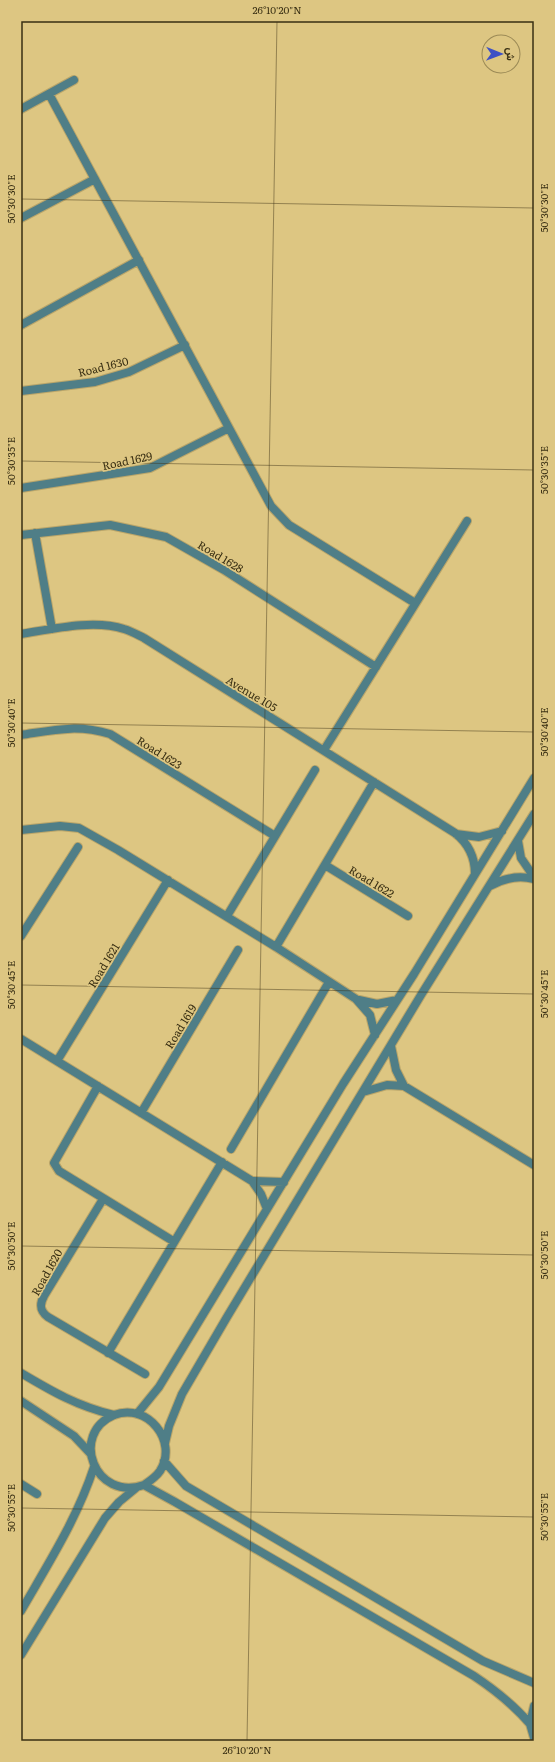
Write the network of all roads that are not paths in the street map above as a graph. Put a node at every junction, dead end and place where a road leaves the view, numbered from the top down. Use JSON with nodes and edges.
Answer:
{"nodes":[{"id":1,"x":74,"y":80,"type":"dead end"},
{"id":2,"x":49,"y":94,"type":"junction"},
{"id":3,"x":21,"y":109,"type":"edge"},
{"id":4,"x":95,"y":179,"type":"junction"},
{"id":5,"x":21,"y":218,"type":"edge"},
{"id":6,"x":139,"y":260,"type":"junction"},
{"id":7,"x":21,"y":325,"type":"edge"},
{"id":8,"x":185,"y":345,"type":"junction"},
{"id":9,"x":21,"y":391,"type":"edge"},
{"id":10,"x":229,"y":428,"type":"junction"},
{"id":11,"x":21,"y":488,"type":"edge"},
{"id":12,"x":466,"y":521,"type":"dead end"},
{"id":13,"x":35,"y":533,"type":"junction"},
{"id":14,"x":21,"y":535,"type":"edge"},
{"id":15,"x":415,"y":603,"type":"junction"},
{"id":16,"x":52,"y":629,"type":"junction"},
{"id":17,"x":21,"y":634,"type":"edge"},
{"id":18,"x":376,"y":667,"type":"junction"},
{"id":19,"x":21,"y":735,"type":"edge"},
{"id":20,"x":324,"y":750,"type":"junction"},
{"id":21,"x":315,"y":770,"type":"dead end"},
{"id":22,"x":534,"y":778,"type":"edge"},
{"id":23,"x":374,"y":782,"type":"junction"},
{"id":24,"x":534,"y":814,"type":"edge"},
{"id":25,"x":21,"y":830,"type":"edge"},
{"id":26,"x":502,"y":831,"type":"junction"},
{"id":27,"x":455,"y":833,"type":"junction"},
{"id":28,"x":274,"y":836,"type":"junction"},
{"id":29,"x":518,"y":841,"type":"junction"},
{"id":30,"x":78,"y":847,"type":"dead end"},
{"id":31,"x":325,"y":865,"type":"junction"},
{"id":32,"x":475,"y":874,"type":"junction"},
{"id":33,"x":534,"y":878,"type":"edge"},
{"id":34,"x":168,"y":880,"type":"junction"},
{"id":35,"x":490,"y":887,"type":"junction"},
{"id":36,"x":227,"y":916,"type":"junction"},
{"id":37,"x":408,"y":916,"type":"dead end"},
{"id":38,"x":21,"y":936,"type":"edge"},
{"id":39,"x":276,"y":946,"type":"junction"},
{"id":40,"x":238,"y":950,"type":"dead end"},
{"id":41,"x":329,"y":982,"type":"junction"},
{"id":42,"x":356,"y":999,"type":"junction"},
{"id":43,"x":397,"y":1000,"type":"junction"},
{"id":44,"x":375,"y":1035,"type":"junction"},
{"id":45,"x":21,"y":1039,"type":"edge"},
{"id":46,"x":391,"y":1046,"type":"junction"},
{"id":47,"x":57,"y":1061,"type":"junction"},
{"id":48,"x":98,"y":1086,"type":"junction"},
{"id":49,"x":404,"y":1086,"type":"junction"},
{"id":50,"x":363,"y":1092,"type":"junction"},
{"id":51,"x":141,"y":1113,"type":"junction"},
{"id":52,"x":231,"y":1149,"type":"dead end"},
{"id":53,"x":222,"y":1162,"type":"junction"},
{"id":54,"x":534,"y":1165,"type":"edge"},
{"id":55,"x":252,"y":1181,"type":"junction"},
{"id":56,"x":284,"y":1182,"type":"junction"},
{"id":57,"x":103,"y":1198,"type":"junction"},
{"id":58,"x":267,"y":1209,"type":"junction"},
{"id":59,"x":173,"y":1241,"type":"junction"},
{"id":60,"x":108,"y":1353,"type":"junction"},
{"id":61,"x":21,"y":1373,"type":"edge"},
{"id":62,"x":145,"y":1374,"type":"dead end"},
{"id":63,"x":21,"y":1401,"type":"edge"},
{"id":64,"x":137,"y":1414,"type":"junction"},
{"id":65,"x":114,"y":1415,"type":"junction"},
{"id":66,"x":165,"y":1443,"type":"junction"},
{"id":67,"x":90,"y":1454,"type":"junction"},
{"id":68,"x":164,"y":1461,"type":"junction"},
{"id":69,"x":94,"y":1467,"type":"junction"},
{"id":70,"x":21,"y":1484,"type":"edge"},
{"id":71,"x":140,"y":1486,"type":"junction"},
{"id":72,"x":37,"y":1494,"type":"dead end"},
{"id":73,"x":21,"y":1611,"type":"edge"},
{"id":74,"x":21,"y":1655,"type":"edge"},
{"id":75,"x":534,"y":1683,"type":"edge"},
{"id":76,"x":534,"y":1706,"type":"edge"},
{"id":77,"x":530,"y":1724,"type":"junction"},
{"id":78,"x":534,"y":1738,"type":"edge"}],
"edges":[{"from":1,"to":2,"type":"street"},
{"from":2,"to":3,"type":"street"},
{"from":2,"to":4,"type":"street"},
{"from":4,"to":5,"type":"street"},
{"from":4,"to":6,"type":"street"},
{"from":6,"to":7,"type":"street"},
{"from":6,"to":8,"type":"street"},
{"from":8,"to":9,"type":"street","name":"Road 1630"},
{"from":8,"to":10,"type":"street"},
{"from":10,"to":11,"type":"street","name":"Road 1629"},
{"from":10,"to":15,"type":"street"},
{"from":12,"to":15,"type":"street"},
{"from":13,"to":14,"type":"street","name":"Road 1628"},
{"from":13,"to":16,"type":"street"},
{"from":13,"to":18,"type":"street","name":"Road 1628"},
{"from":15,"to":18,"type":"street"},
{"from":16,"to":17,"type":"street","name":"Avenue 105"},
{"from":16,"to":20,"type":"street","name":"Avenue 105"},
{"from":18,"to":20,"type":"street"},
{"from":19,"to":28,"type":"street","name":"Road 1623"},
{"from":20,"to":23,"type":"street","name":"Avenue 105"},
{"from":21,"to":28,"type":"street"},
{"from":22,"to":26,"type":"street"},
{"from":23,"to":27,"type":"street","name":"Avenue 105"},
{"from":23,"to":31,"type":"street"},
{"from":24,"to":29,"type":"street"},
{"from":25,"to":34,"type":"street"},
{"from":26,"to":27,"type":"street","name":"Avenue 105"},
{"from":26,"to":32,"type":"street"},
{"from":27,"to":32,"type":"street","name":"Avenue 105"},
{"from":28,"to":36,"type":"street"},
{"from":29,"to":33,"type":"street"},
{"from":29,"to":35,"type":"street"},
{"from":30,"to":38,"type":"street"},
{"from":31,"to":37,"type":"street","name":"Road 1622"},
{"from":31,"to":39,"type":"street"},
{"from":32,"to":43,"type":"street"},
{"from":33,"to":35,"type":"street"},
{"from":34,"to":36,"type":"street"},
{"from":34,"to":47,"type":"street","name":"Road 1621"},
{"from":35,"to":46,"type":"street"},
{"from":36,"to":39,"type":"street"},
{"from":39,"to":41,"type":"street"},
{"from":40,"to":51,"type":"street","name":"Road 1619"},
{"from":41,"to":42,"type":"street"},
{"from":41,"to":52,"type":"street"},
{"from":42,"to":43,"type":"street"},
{"from":42,"to":44,"type":"street"},
{"from":43,"to":44,"type":"street"},
{"from":44,"to":56,"type":"street"},
{"from":45,"to":47,"type":"street"},
{"from":46,"to":49,"type":"street"},
{"from":46,"to":50,"type":"street"},
{"from":47,"to":48,"type":"street"},
{"from":48,"to":51,"type":"street"},
{"from":48,"to":57,"type":"street"},
{"from":49,"to":50,"type":"street"},
{"from":49,"to":54,"type":"street"},
{"from":50,"to":66,"type":"street"},
{"from":51,"to":53,"type":"street"},
{"from":53,"to":55,"type":"street"},
{"from":53,"to":59,"type":"street"},
{"from":55,"to":56,"type":"street"},
{"from":55,"to":58,"type":"street"},
{"from":56,"to":58,"type":"street"},
{"from":57,"to":59,"type":"street"},
{"from":57,"to":60,"type":"street","name":"Road 1620"},
{"from":58,"to":64,"type":"street"},
{"from":59,"to":60,"type":"street"},
{"from":60,"to":62,"type":"street","name":"Road 1620"},
{"from":61,"to":65,"type":"street"},
{"from":63,"to":67,"type":"street"},
{"from":64,"to":65,"type":"street"},
{"from":64,"to":66,"type":"street"},
{"from":65,"to":67,"type":"street"},
{"from":66,"to":68,"type":"street"},
{"from":67,"to":69,"type":"street"},
{"from":68,"to":71,"type":"street"},
{"from":68,"to":75,"type":"street"},
{"from":69,"to":71,"type":"street"},
{"from":69,"to":73,"type":"street"},
{"from":70,"to":72,"type":"street"},
{"from":71,"to":74,"type":"street"},
{"from":71,"to":77,"type":"street"},
{"from":76,"to":77,"type":"street"},
{"from":77,"to":78,"type":"street"}]}
